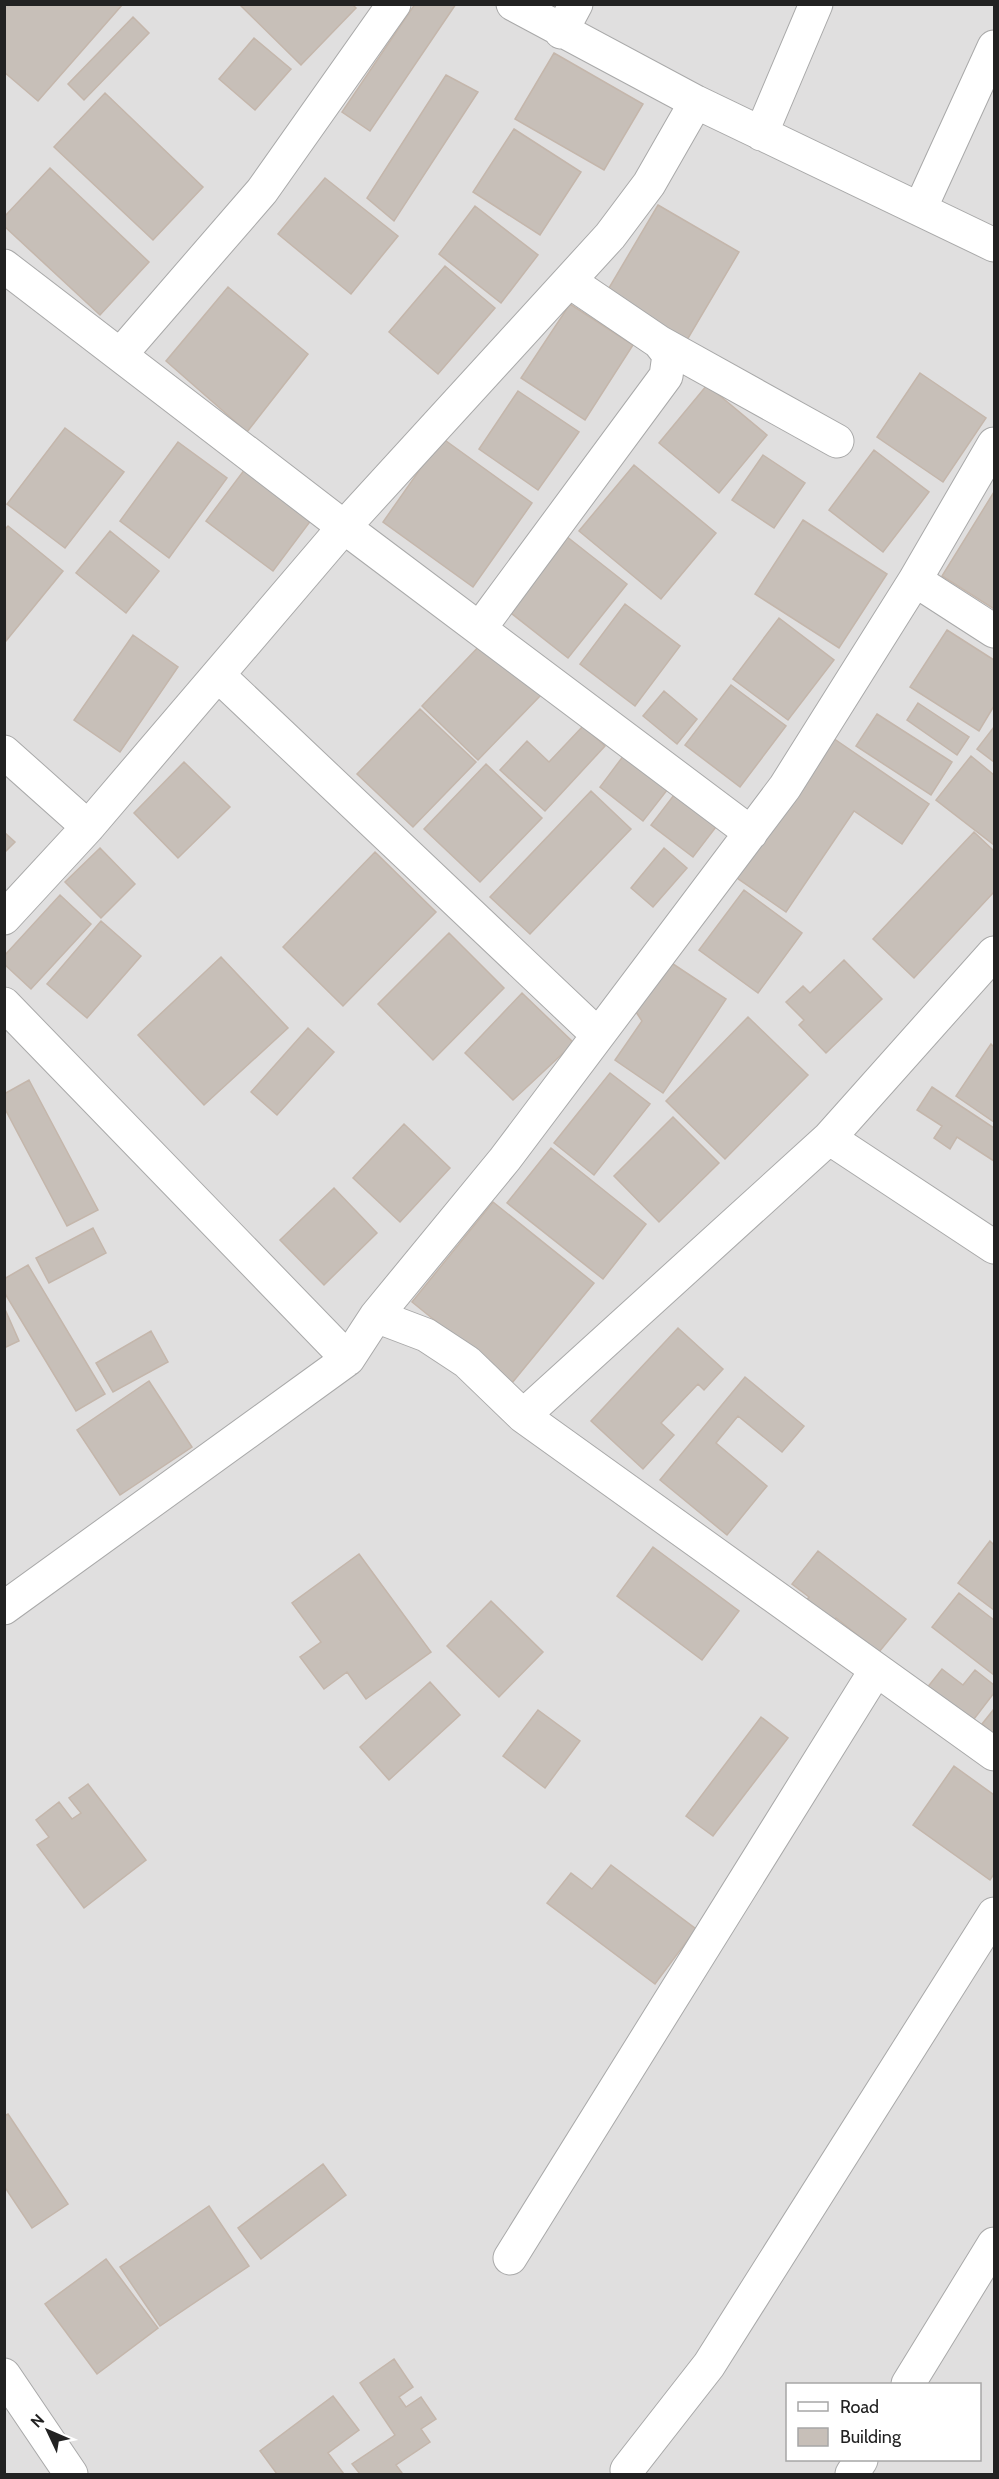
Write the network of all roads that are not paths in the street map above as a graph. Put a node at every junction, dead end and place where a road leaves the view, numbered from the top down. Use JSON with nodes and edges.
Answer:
{"nodes":[{"id":1,"x":394,"y":4,"type":"edge"},
{"id":2,"x":513,"y":4,"type":"edge"},
{"id":3,"x":816,"y":4,"type":"edge"},
{"id":4,"x":569,"y":18,"type":"edge"},
{"id":5,"x":994,"y":47,"type":"edge"},
{"id":6,"x":696,"y":102,"type":"junction"},
{"id":7,"x":761,"y":134,"type":"junction"},
{"id":8,"x":920,"y":209,"type":"junction"},
{"id":9,"x":994,"y":245,"type":"edge"},
{"id":10,"x":4,"y":266,"type":"edge"},
{"id":11,"x":569,"y":281,"type":"junction"},
{"id":12,"x":659,"y":342,"type":"junction"},
{"id":13,"x":120,"y":355,"type":"junction"},
{"id":14,"x":837,"y":441,"type":"dead end"},
{"id":15,"x":994,"y":444,"type":"edge"},
{"id":16,"x":344,"y":526,"type":"junction"},
{"id":17,"x":915,"y":580,"type":"junction"},
{"id":18,"x":480,"y":628,"type":"junction"},
{"id":19,"x":994,"y":631,"type":"edge"},
{"id":20,"x":219,"y":676,"type":"junction"},
{"id":21,"x":4,"y":752,"type":"edge"},
{"id":22,"x":88,"y":827,"type":"junction"},
{"id":23,"x":751,"y":833,"type":"junction"},
{"id":24,"x":4,"y":918,"type":"edge"},
{"id":25,"x":994,"y":953,"type":"edge"},
{"id":26,"x":4,"y":1004,"type":"edge"},
{"id":27,"x":598,"y":1035,"type":"junction"},
{"id":28,"x":829,"y":1138,"type":"junction"},
{"id":29,"x":994,"y":1247,"type":"edge"},
{"id":30,"x":376,"y":1316,"type":"junction"},
{"id":31,"x":348,"y":1359,"type":"junction"},
{"id":32,"x":524,"y":1416,"type":"junction"},
{"id":33,"x":4,"y":1608,"type":"edge"},
{"id":34,"x":876,"y":1670,"type":"junction"},
{"id":35,"x":994,"y":1755,"type":"edge"},
{"id":36,"x":994,"y":1914,"type":"edge"},
{"id":37,"x":994,"y":2244,"type":"edge"},
{"id":38,"x":510,"y":2258,"type":"dead end"},
{"id":39,"x":4,"y":2375,"type":"edge"},
{"id":40,"x":909,"y":2383,"type":"edge"},
{"id":41,"x":860,"y":2461,"type":"edge"},
{"id":42,"x":627,"y":2470,"type":"dead end"},
{"id":43,"x":71,"y":2475,"type":"edge"},
{"id":44,"x":852,"y":2475,"type":"edge"}],
"edges":[{"from":1,"to":13,"type":"street"},
{"from":2,"to":4,"type":"street"},
{"from":3,"to":7,"type":"street"},
{"from":4,"to":6,"type":"street"},
{"from":5,"to":8,"type":"street"},
{"from":6,"to":7,"type":"street"},
{"from":6,"to":11,"type":"street"},
{"from":7,"to":8,"type":"street"},
{"from":8,"to":9,"type":"street"},
{"from":10,"to":13,"type":"street"},
{"from":11,"to":12,"type":"street"},
{"from":11,"to":16,"type":"street"},
{"from":12,"to":14,"type":"street"},
{"from":12,"to":18,"type":"street"},
{"from":13,"to":16,"type":"street"},
{"from":15,"to":17,"type":"street"},
{"from":16,"to":18,"type":"street"},
{"from":16,"to":20,"type":"street"},
{"from":17,"to":19,"type":"street"},
{"from":17,"to":23,"type":"street"},
{"from":18,"to":23,"type":"street"},
{"from":20,"to":22,"type":"street"},
{"from":20,"to":27,"type":"street"},
{"from":21,"to":22,"type":"street"},
{"from":22,"to":24,"type":"street"},
{"from":23,"to":27,"type":"street"},
{"from":25,"to":28,"type":"street"},
{"from":26,"to":31,"type":"street"},
{"from":27,"to":30,"type":"street"},
{"from":28,"to":29,"type":"street"},
{"from":28,"to":32,"type":"street"},
{"from":30,"to":31,"type":"street"},
{"from":30,"to":32,"type":"street"},
{"from":31,"to":33,"type":"street"},
{"from":32,"to":34,"type":"street"},
{"from":34,"to":35,"type":"street"},
{"from":34,"to":38,"type":"street"},
{"from":36,"to":42,"type":"street"},
{"from":37,"to":40,"type":"street"},
{"from":39,"to":43,"type":"street"},
{"from":41,"to":44,"type":"street"}]}
